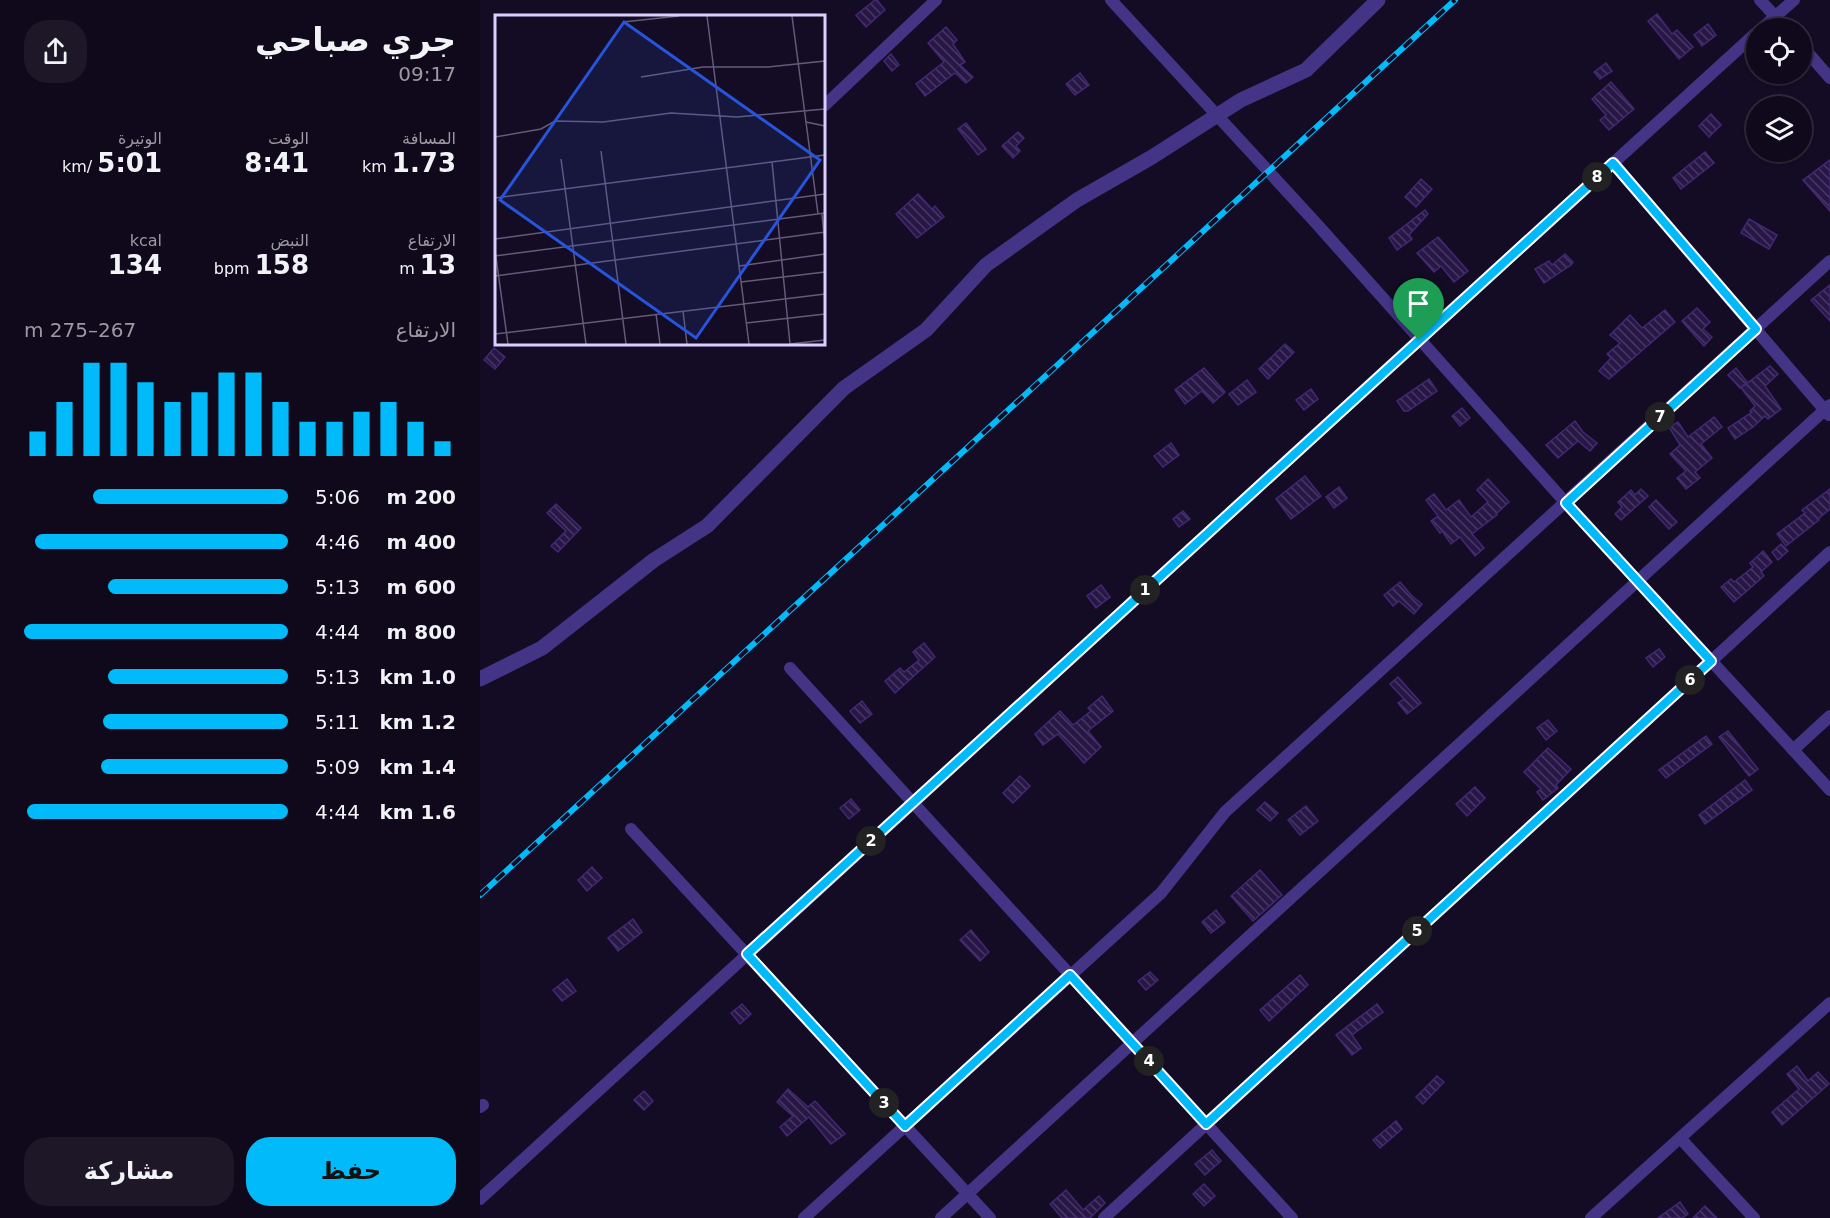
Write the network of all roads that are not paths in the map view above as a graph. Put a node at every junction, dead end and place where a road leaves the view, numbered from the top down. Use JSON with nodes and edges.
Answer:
{"nodes":[{"id":1,"x":936,"y":0,"type":"edge"},
{"id":2,"x":1111,"y":0,"type":"edge"},
{"id":3,"x":1378,"y":0,"type":"edge"},
{"id":4,"x":1760,"y":0,"type":"edge"},
{"id":5,"x":1794,"y":0,"type":"edge"},
{"id":6,"x":1775,"y":17,"type":"joint"},
{"id":7,"x":1746,"y":42,"type":"edge"},
{"id":8,"x":1812,"y":57,"type":"edge"},
{"id":9,"x":1830,"y":78,"type":"edge"},
{"id":10,"x":825,"y":105,"type":"edge"},
{"id":11,"x":1217,"y":115,"type":"junction"},
{"id":12,"x":1613,"y":163,"type":"junction"},
{"id":13,"x":1830,"y":261,"type":"edge"},
{"id":14,"x":1756,"y":329,"type":"junction"},
{"id":15,"x":1419,"y":340,"type":"junction"},
{"id":16,"x":1828,"y":410,"type":"edge"},
{"id":17,"x":1566,"y":503,"type":"junction"},
{"id":18,"x":1830,"y":552,"type":"edge"},
{"id":19,"x":1638,"y":581,"type":"junction"},
{"id":20,"x":1711,"y":661,"type":"junction"},
{"id":21,"x":790,"y":668,"type":"dead end"},
{"id":22,"x":480,"y":679,"type":"edge"},
{"id":23,"x":1830,"y":716,"type":"edge"},
{"id":24,"x":1793,"y":750,"type":"junction"},
{"id":25,"x":1830,"y":790,"type":"edge"},
{"id":26,"x":913,"y":803,"type":"junction"},
{"id":27,"x":631,"y":829,"type":"dead end"},
{"id":28,"x":747,"y":954,"type":"junction"},
{"id":29,"x":1070,"y":975,"type":"junction"},
{"id":30,"x":1830,"y":1003,"type":"edge"},
{"id":31,"x":1132,"y":1043,"type":"junction"},
{"id":32,"x":1206,"y":1124,"type":"junction"},
{"id":33,"x":905,"y":1126,"type":"junction"},
{"id":34,"x":1680,"y":1138,"type":"junction"},
{"id":35,"x":968,"y":1194,"type":"junction"},
{"id":36,"x":480,"y":1199,"type":"edge"},
{"id":37,"x":804,"y":1218,"type":"edge"},
{"id":38,"x":941,"y":1218,"type":"edge"},
{"id":39,"x":990,"y":1218,"type":"edge"},
{"id":40,"x":1104,"y":1218,"type":"edge"},
{"id":41,"x":1292,"y":1218,"type":"edge"},
{"id":42,"x":1591,"y":1218,"type":"edge"},
{"id":43,"x":1754,"y":1218,"type":"edge"}],
"edges":[{"from":1,"to":10,"type":"street"},
{"from":2,"to":11,"type":"street"},
{"from":3,"to":11,"type":"street"},
{"from":4,"to":6,"type":"street"},
{"from":5,"to":6,"type":"street"},
{"from":7,"to":12,"type":"street"},
{"from":8,"to":9,"type":"street"},
{"from":11,"to":15,"type":"street"},
{"from":11,"to":22,"type":"street"},
{"from":12,"to":14,"type":"street"},
{"from":12,"to":15,"type":"street"},
{"from":13,"to":14,"type":"street"},
{"from":14,"to":16,"type":"street"},
{"from":14,"to":17,"type":"street"},
{"from":15,"to":17,"type":"street"},
{"from":15,"to":26,"type":"street"},
{"from":16,"to":19,"type":"street"},
{"from":17,"to":19,"type":"street"},
{"from":17,"to":29,"type":"street"},
{"from":18,"to":20,"type":"street"},
{"from":19,"to":20,"type":"street"},
{"from":19,"to":31,"type":"street"},
{"from":20,"to":24,"type":"street"},
{"from":20,"to":32,"type":"street"},
{"from":21,"to":26,"type":"street"},
{"from":23,"to":24,"type":"street"},
{"from":24,"to":25,"type":"street"},
{"from":26,"to":28,"type":"street"},
{"from":26,"to":29,"type":"street"},
{"from":27,"to":28,"type":"street"},
{"from":28,"to":33,"type":"street"},
{"from":28,"to":36,"type":"street"},
{"from":29,"to":31,"type":"street"},
{"from":29,"to":33,"type":"street"},
{"from":30,"to":34,"type":"street"},
{"from":31,"to":32,"type":"street"},
{"from":31,"to":35,"type":"street"},
{"from":32,"to":40,"type":"street"},
{"from":32,"to":41,"type":"street"},
{"from":33,"to":35,"type":"street"},
{"from":33,"to":37,"type":"street"},
{"from":34,"to":42,"type":"street"},
{"from":34,"to":43,"type":"street"},
{"from":35,"to":38,"type":"street"},
{"from":35,"to":39,"type":"street"}]}
